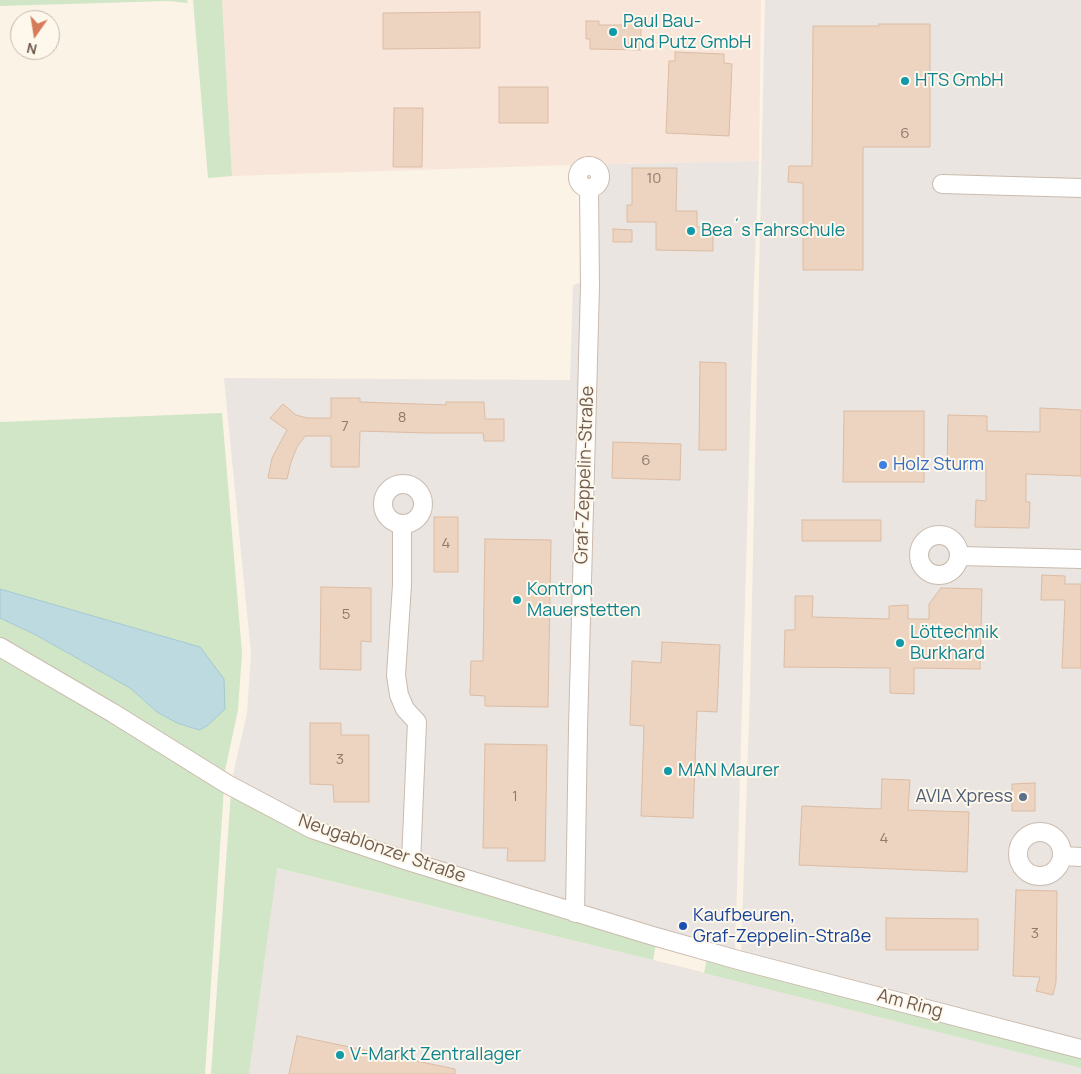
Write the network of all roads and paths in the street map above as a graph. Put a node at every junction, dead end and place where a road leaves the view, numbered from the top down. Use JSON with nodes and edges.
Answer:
{"nodes":[{"id":1,"x":942,"y":184,"type":"dead end"},
{"id":2,"x":588,"y":188,"type":"dead end"},
{"id":3,"x":1081,"y":188,"type":"edge"},
{"id":4,"x":402,"y":524,"type":"dead end"},
{"id":5,"x":959,"y":556,"type":"dead end"},
{"id":6,"x":1081,"y":558,"type":"edge"},
{"id":7,"x":0,"y":647,"type":"edge"},
{"id":8,"x":1063,"y":856,"type":"dead end"},
{"id":9,"x":1081,"y":857,"type":"edge"},
{"id":10,"x":411,"y":862,"type":"junction"},
{"id":11,"x":575,"y":913,"type":"junction"},
{"id":12,"x":738,"y":960,"type":"joint"},
{"id":13,"x":1081,"y":1049,"type":"edge"}],
"edges":[{"from":1,"to":3,"type":"street"},
{"from":2,"to":11,"type":"street","name":"Graf-Zeppelin-Straße"},
{"from":4,"to":10,"type":"street"},
{"from":5,"to":6,"type":"street"},
{"from":7,"to":10,"type":"street","name":"Neugablonzer Straße"},
{"from":8,"to":9,"type":"street"},
{"from":10,"to":11,"type":"street","name":"Neugablonzer Straße"},
{"from":11,"to":12,"type":"street","name":"Neugablonzer Straße"},
{"from":12,"to":13,"type":"street","name":"Am Ring"}]}
